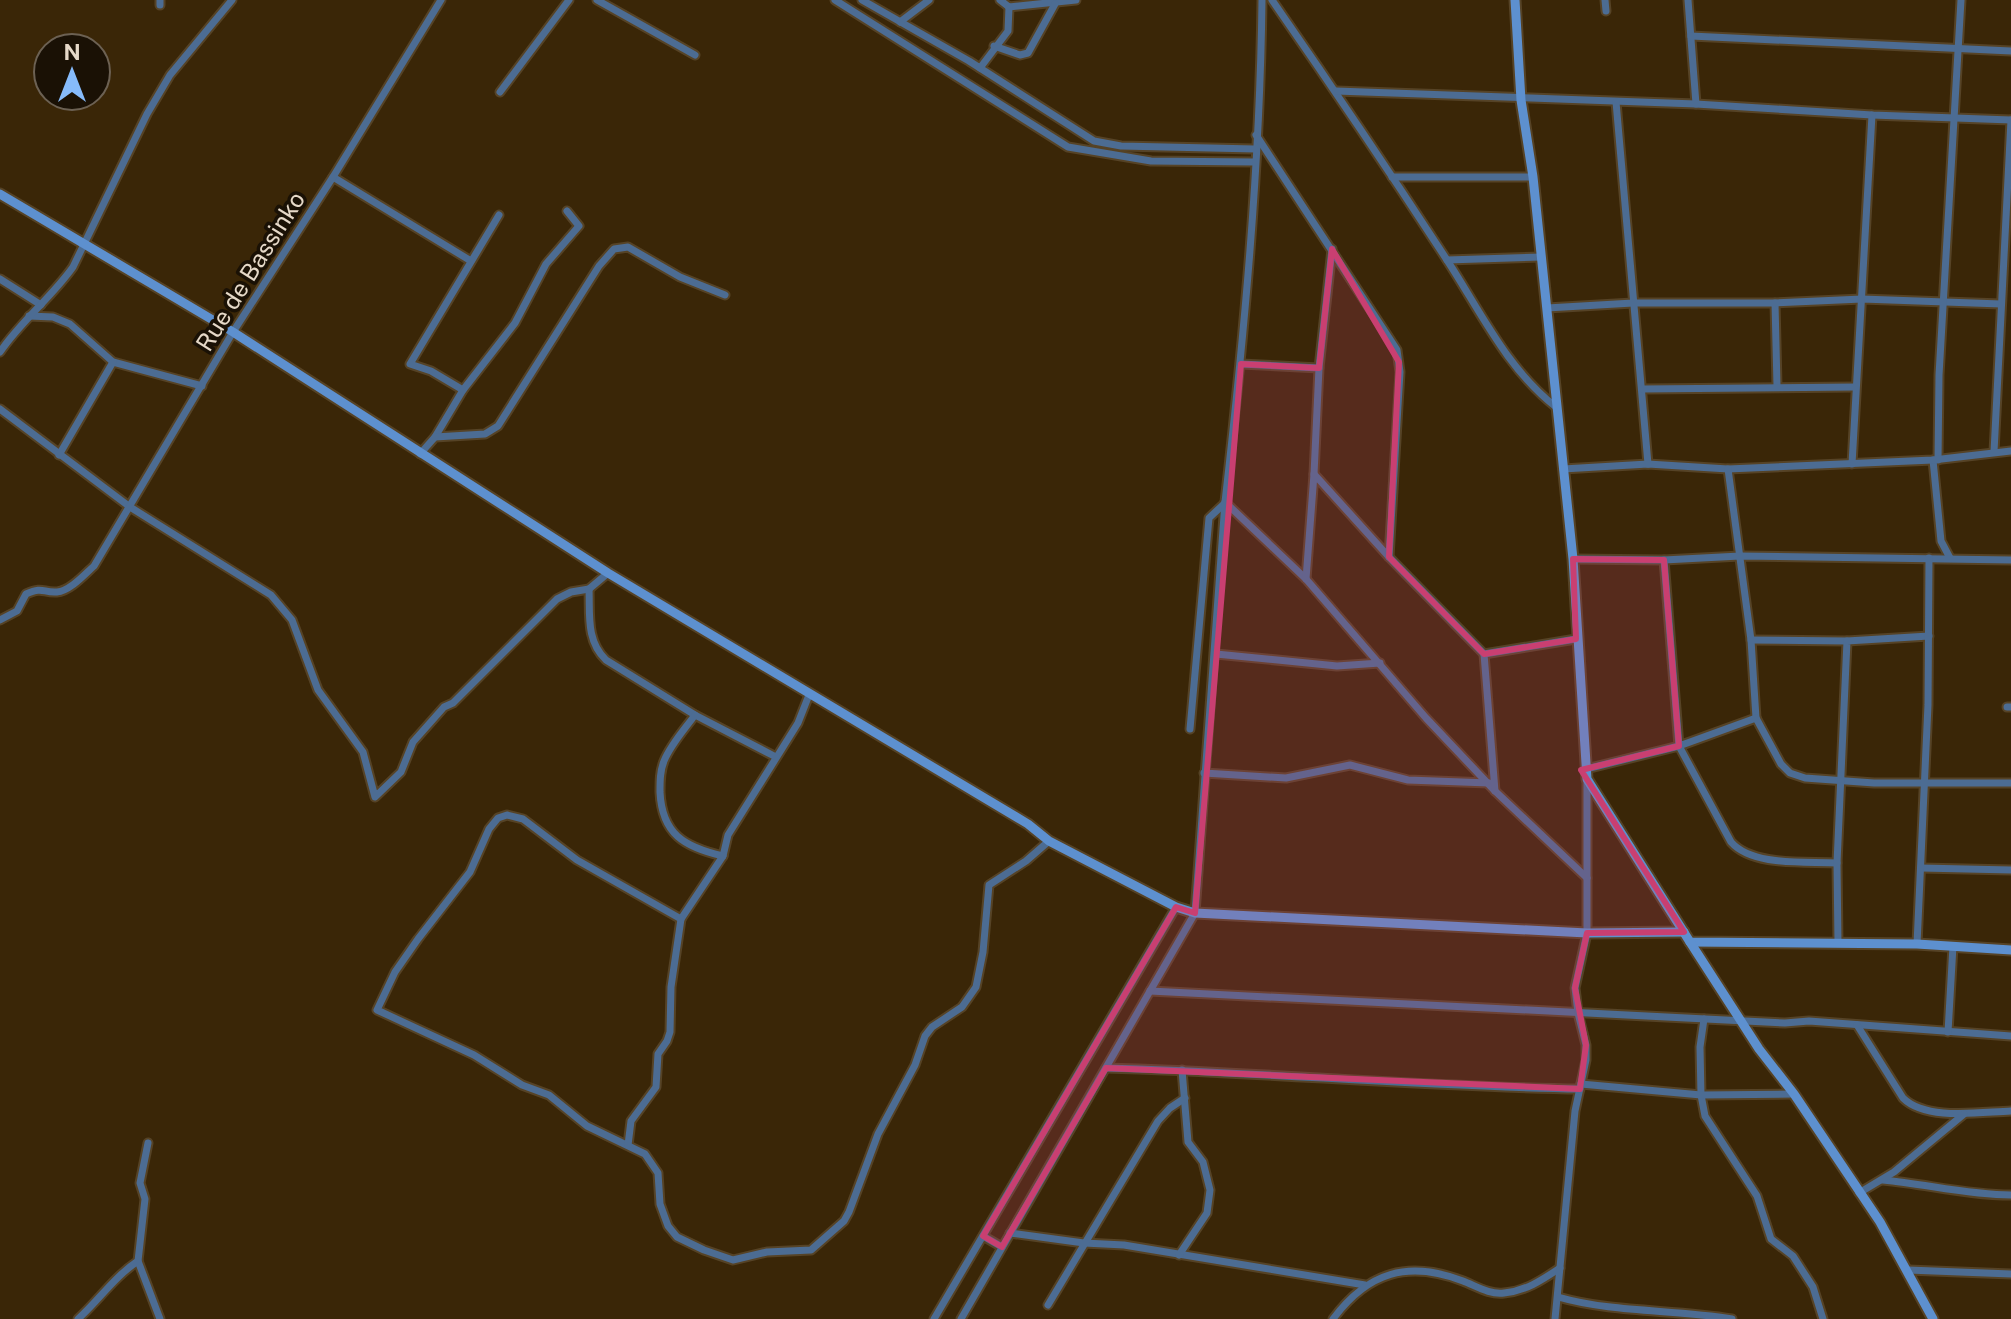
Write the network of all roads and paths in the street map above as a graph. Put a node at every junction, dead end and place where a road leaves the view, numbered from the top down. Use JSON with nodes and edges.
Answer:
{"nodes":[{"id":1,"x":232,"y":0,"type":"edge"},
{"id":2,"x":430,"y":0,"type":"edge"},
{"id":3,"x":569,"y":0,"type":"edge"},
{"id":4,"x":597,"y":0,"type":"edge"},
{"id":5,"x":835,"y":0,"type":"edge"},
{"id":6,"x":862,"y":0,"type":"edge"},
{"id":7,"x":929,"y":0,"type":"edge"},
{"id":8,"x":1000,"y":0,"type":"edge"},
{"id":9,"x":1076,"y":0,"type":"edge"},
{"id":10,"x":1262,"y":0,"type":"edge"},
{"id":11,"x":1272,"y":0,"type":"edge"},
{"id":12,"x":1515,"y":0,"type":"edge"},
{"id":13,"x":1605,"y":0,"type":"edge"},
{"id":14,"x":1688,"y":0,"type":"edge"},
{"id":15,"x":1961,"y":0,"type":"edge"},
{"id":16,"x":440,"y":2,"type":"edge"},
{"id":17,"x":1055,"y":4,"type":"junction"},
{"id":18,"x":1009,"y":7,"type":"junction"},
{"id":19,"x":1606,"y":11,"type":"dead end"},
{"id":20,"x":900,"y":22,"type":"junction"},
{"id":21,"x":1691,"y":36,"type":"junction"},
{"id":22,"x":994,"y":46,"type":"junction"},
{"id":23,"x":1960,"y":50,"type":"junction"},
{"id":24,"x":2011,"y":51,"type":"edge"},
{"id":25,"x":695,"y":55,"type":"dead end"},
{"id":26,"x":980,"y":68,"type":"junction"},
{"id":27,"x":1336,"y":91,"type":"junction"},
{"id":28,"x":500,"y":92,"type":"dead end"},
{"id":29,"x":1521,"y":100,"type":"junction"},
{"id":30,"x":1616,"y":102,"type":"junction"},
{"id":31,"x":1696,"y":104,"type":"junction"},
{"id":32,"x":1872,"y":115,"type":"junction"},
{"id":33,"x":1955,"y":119,"type":"junction"},
{"id":34,"x":2011,"y":120,"type":"edge"},
{"id":35,"x":1256,"y":135,"type":"junction"},
{"id":36,"x":1255,"y":149,"type":"junction"},
{"id":37,"x":1254,"y":162,"type":"junction"},
{"id":38,"x":333,"y":177,"type":"junction"},
{"id":39,"x":1392,"y":177,"type":"junction"},
{"id":40,"x":1533,"y":177,"type":"junction"},
{"id":41,"x":2010,"y":181,"type":"edge"},
{"id":42,"x":0,"y":194,"type":"edge"},
{"id":43,"x":567,"y":211,"type":"dead end"},
{"id":44,"x":499,"y":215,"type":"dead end"},
{"id":45,"x":82,"y":244,"type":"junction"},
{"id":46,"x":1332,"y":249,"type":"junction"},
{"id":47,"x":1541,"y":257,"type":"junction"},
{"id":48,"x":1447,"y":260,"type":"junction"},
{"id":49,"x":471,"y":261,"type":"junction"},
{"id":50,"x":0,"y":279,"type":"edge"},
{"id":51,"x":725,"y":295,"type":"dead end"},
{"id":52,"x":1862,"y":299,"type":"junction"},
{"id":53,"x":1633,"y":303,"type":"junction"},
{"id":54,"x":1775,"y":303,"type":"junction"},
{"id":55,"x":1945,"y":303,"type":"junction"},
{"id":56,"x":2001,"y":304,"type":"junction"},
{"id":57,"x":41,"y":305,"type":"junction"},
{"id":58,"x":1547,"y":308,"type":"junction"},
{"id":59,"x":29,"y":316,"type":"junction"},
{"id":60,"x":233,"y":332,"type":"junction"},
{"id":61,"x":0,"y":352,"type":"edge"},
{"id":62,"x":113,"y":362,"type":"junction"},
{"id":63,"x":1241,"y":364,"type":"junction"},
{"id":64,"x":1319,"y":368,"type":"junction"},
{"id":65,"x":202,"y":386,"type":"junction"},
{"id":66,"x":1777,"y":386,"type":"junction"},
{"id":67,"x":1855,"y":387,"type":"junction"},
{"id":68,"x":1643,"y":389,"type":"junction"},
{"id":69,"x":463,"y":390,"type":"junction"},
{"id":70,"x":1556,"y":407,"type":"junction"},
{"id":71,"x":0,"y":409,"type":"edge"},
{"id":72,"x":435,"y":437,"type":"junction"},
{"id":73,"x":2011,"y":451,"type":"edge"},
{"id":74,"x":1994,"y":452,"type":"junction"},
{"id":75,"x":420,"y":454,"type":"junction"},
{"id":76,"x":59,"y":455,"type":"junction"},
{"id":77,"x":1936,"y":460,"type":"junction"},
{"id":78,"x":1648,"y":464,"type":"junction"},
{"id":79,"x":1852,"y":464,"type":"junction"},
{"id":80,"x":1563,"y":469,"type":"junction"},
{"id":81,"x":1728,"y":469,"type":"junction"},
{"id":82,"x":1314,"y":474,"type":"junction"},
{"id":83,"x":1225,"y":502,"type":"junction"},
{"id":84,"x":130,"y":507,"type":"junction"},
{"id":85,"x":1740,"y":556,"type":"junction"},
{"id":86,"x":1389,"y":557,"type":"junction"},
{"id":87,"x":1929,"y":558,"type":"junction"},
{"id":88,"x":1950,"y":558,"type":"junction"},
{"id":89,"x":1573,"y":559,"type":"junction"},
{"id":90,"x":1664,"y":560,"type":"junction"},
{"id":91,"x":2011,"y":560,"type":"edge"},
{"id":92,"x":608,"y":573,"type":"junction"},
{"id":93,"x":1306,"y":579,"type":"junction"},
{"id":94,"x":589,"y":589,"type":"junction"},
{"id":95,"x":0,"y":620,"type":"edge"},
{"id":96,"x":1929,"y":636,"type":"junction"},
{"id":97,"x":1576,"y":639,"type":"junction"},
{"id":98,"x":1751,"y":640,"type":"junction"},
{"id":99,"x":1847,"y":641,"type":"junction"},
{"id":100,"x":1216,"y":654,"type":"junction"},
{"id":101,"x":1484,"y":654,"type":"junction"},
{"id":102,"x":1380,"y":663,"type":"junction"},
{"id":103,"x":809,"y":695,"type":"junction"},
{"id":104,"x":695,"y":715,"type":"junction"},
{"id":105,"x":1756,"y":718,"type":"junction"},
{"id":106,"x":1190,"y":729,"type":"dead end"},
{"id":107,"x":1679,"y":746,"type":"junction"},
{"id":108,"x":776,"y":757,"type":"junction"},
{"id":109,"x":1204,"y":773,"type":"junction"},
{"id":110,"x":1587,"y":774,"type":"junction"},
{"id":111,"x":1842,"y":780,"type":"junction"},
{"id":112,"x":1924,"y":781,"type":"junction"},
{"id":113,"x":1489,"y":783,"type":"junction"},
{"id":114,"x":2011,"y":783,"type":"edge"},
{"id":115,"x":1495,"y":791,"type":"junction"},
{"id":116,"x":1049,"y":841,"type":"junction"},
{"id":117,"x":723,"y":856,"type":"junction"},
{"id":118,"x":1837,"y":863,"type":"junction"},
{"id":119,"x":1921,"y":868,"type":"junction"},
{"id":120,"x":2011,"y":870,"type":"edge"},
{"id":121,"x":1587,"y":878,"type":"junction"},
{"id":122,"x":1176,"y":907,"type":"junction"},
{"id":123,"x":1195,"y":913,"type":"junction"},
{"id":124,"x":681,"y":919,"type":"junction"},
{"id":125,"x":1684,"y":932,"type":"junction"},
{"id":126,"x":1587,"y":933,"type":"junction"},
{"id":127,"x":1690,"y":942,"type":"junction"},
{"id":128,"x":1838,"y":943,"type":"junction"},
{"id":129,"x":1917,"y":944,"type":"junction"},
{"id":130,"x":1953,"y":946,"type":"junction"},
{"id":131,"x":2011,"y":950,"type":"edge"},
{"id":132,"x":1150,"y":991,"type":"junction"},
{"id":133,"x":1578,"y":1013,"type":"junction"},
{"id":134,"x":1704,"y":1019,"type":"junction"},
{"id":135,"x":1742,"y":1021,"type":"junction"},
{"id":136,"x":1857,"y":1025,"type":"junction"},
{"id":137,"x":1948,"y":1032,"type":"junction"},
{"id":138,"x":2011,"y":1036,"type":"edge"},
{"id":139,"x":1106,"y":1068,"type":"junction"},
{"id":140,"x":1182,"y":1070,"type":"junction"},
{"id":141,"x":1581,"y":1087,"type":"junction"},
{"id":142,"x":1794,"y":1094,"type":"junction"},
{"id":143,"x":1701,"y":1095,"type":"junction"},
{"id":144,"x":1185,"y":1098,"type":"junction"},
{"id":145,"x":2011,"y":1111,"type":"edge"},
{"id":146,"x":1964,"y":1114,"type":"junction"},
{"id":147,"x":148,"y":1143,"type":"dead end"},
{"id":148,"x":628,"y":1145,"type":"junction"},
{"id":149,"x":1883,"y":1180,"type":"junction"},
{"id":150,"x":1859,"y":1193,"type":"junction"},
{"id":151,"x":2011,"y":1195,"type":"edge"},
{"id":152,"x":1010,"y":1233,"type":"junction"},
{"id":153,"x":983,"y":1236,"type":"junction"},
{"id":154,"x":1084,"y":1243,"type":"junction"},
{"id":155,"x":1002,"y":1247,"type":"junction"},
{"id":156,"x":1179,"y":1255,"type":"junction"},
{"id":157,"x":138,"y":1261,"type":"junction"},
{"id":158,"x":1560,"y":1268,"type":"junction"},
{"id":159,"x":1908,"y":1270,"type":"junction"},
{"id":160,"x":2011,"y":1274,"type":"edge"},
{"id":161,"x":1365,"y":1285,"type":"junction"},
{"id":162,"x":1558,"y":1297,"type":"junction"},
{"id":163,"x":1048,"y":1305,"type":"dead end"},
{"id":164,"x":78,"y":1319,"type":"edge"},
{"id":165,"x":160,"y":1319,"type":"edge"},
{"id":166,"x":934,"y":1319,"type":"edge"},
{"id":167,"x":961,"y":1319,"type":"edge"},
{"id":168,"x":1333,"y":1319,"type":"edge"},
{"id":169,"x":1555,"y":1319,"type":"edge"},
{"id":170,"x":1732,"y":1319,"type":"edge"},
{"id":171,"x":1823,"y":1319,"type":"edge"},
{"id":172,"x":1933,"y":1319,"type":"edge"}],
"edges":[{"from":1,"to":45,"type":"street"},
{"from":2,"to":16,"type":"street"},
{"from":3,"to":28,"type":"street"},
{"from":4,"to":25,"type":"street"},
{"from":5,"to":37,"type":"street"},
{"from":6,"to":20,"type":"street"},
{"from":7,"to":20,"type":"street"},
{"from":8,"to":18,"type":"street"},
{"from":9,"to":17,"type":"street"},
{"from":10,"to":35,"type":"street"},
{"from":11,"to":27,"type":"street"},
{"from":12,"to":29,"type":"street"},
{"from":13,"to":19,"type":"street"},
{"from":14,"to":21,"type":"street"},
{"from":15,"to":23,"type":"street"},
{"from":16,"to":38,"type":"street","name":"Rue de Bassinko"},
{"from":17,"to":18,"type":"street"},
{"from":17,"to":22,"type":"street"},
{"from":18,"to":22,"type":"street"},
{"from":20,"to":26,"type":"street"},
{"from":21,"to":23,"type":"street"},
{"from":21,"to":31,"type":"street"},
{"from":22,"to":26,"type":"street"},
{"from":23,"to":24,"type":"street"},
{"from":23,"to":33,"type":"street"},
{"from":26,"to":36,"type":"street"},
{"from":27,"to":29,"type":"street"},
{"from":27,"to":39,"type":"street"},
{"from":29,"to":30,"type":"street"},
{"from":29,"to":40,"type":"street"},
{"from":30,"to":31,"type":"street"},
{"from":30,"to":53,"type":"street"},
{"from":31,"to":32,"type":"street"},
{"from":32,"to":33,"type":"street"},
{"from":32,"to":52,"type":"street"},
{"from":33,"to":34,"type":"street"},
{"from":33,"to":55,"type":"street"},
{"from":34,"to":41,"type":"street"},
{"from":35,"to":36,"type":"street"},
{"from":35,"to":46,"type":"street"},
{"from":36,"to":37,"type":"street"},
{"from":37,"to":63,"type":"street"},
{"from":38,"to":49,"type":"street"},
{"from":38,"to":60,"type":"street","name":"Rue de Bassinko"},
{"from":39,"to":40,"type":"street"},
{"from":39,"to":48,"type":"street"},
{"from":40,"to":47,"type":"street"},
{"from":41,"to":56,"type":"street"},
{"from":42,"to":45,"type":"street"},
{"from":43,"to":69,"type":"street"},
{"from":44,"to":49,"type":"street"},
{"from":45,"to":57,"type":"street"},
{"from":45,"to":60,"type":"street"},
{"from":46,"to":64,"type":"street"},
{"from":46,"to":86,"type":"street"},
{"from":47,"to":48,"type":"street"},
{"from":47,"to":58,"type":"street"},
{"from":48,"to":70,"type":"street"},
{"from":49,"to":69,"type":"street"},
{"from":50,"to":57,"type":"street"},
{"from":51,"to":72,"type":"street"},
{"from":52,"to":54,"type":"street"},
{"from":52,"to":55,"type":"street"},
{"from":52,"to":67,"type":"street"},
{"from":53,"to":54,"type":"street"},
{"from":53,"to":58,"type":"street"},
{"from":53,"to":68,"type":"street"},
{"from":54,"to":66,"type":"street"},
{"from":55,"to":56,"type":"street"},
{"from":55,"to":77,"type":"street"},
{"from":56,"to":74,"type":"street"},
{"from":57,"to":59,"type":"street"},
{"from":58,"to":70,"type":"street"},
{"from":59,"to":61,"type":"street"},
{"from":59,"to":62,"type":"street"},
{"from":60,"to":65,"type":"street","name":"Rue de Bassinko"},
{"from":60,"to":75,"type":"street"},
{"from":62,"to":65,"type":"street"},
{"from":62,"to":76,"type":"street"},
{"from":63,"to":64,"type":"street"},
{"from":63,"to":83,"type":"street"},
{"from":64,"to":82,"type":"street"},
{"from":65,"to":84,"type":"street","name":"Rue de Bassinko"},
{"from":66,"to":67,"type":"street"},
{"from":66,"to":68,"type":"street"},
{"from":67,"to":79,"type":"street"},
{"from":68,"to":78,"type":"street"},
{"from":69,"to":72,"type":"street"},
{"from":70,"to":80,"type":"street"},
{"from":71,"to":76,"type":"street"},
{"from":72,"to":75,"type":"street"},
{"from":73,"to":74,"type":"street"},
{"from":74,"to":77,"type":"street"},
{"from":75,"to":92,"type":"street"},
{"from":76,"to":84,"type":"street"},
{"from":77,"to":79,"type":"street"},
{"from":77,"to":88,"type":"street"},
{"from":78,"to":80,"type":"street"},
{"from":78,"to":81,"type":"street"},
{"from":79,"to":81,"type":"street"},
{"from":80,"to":89,"type":"street"},
{"from":81,"to":85,"type":"street"},
{"from":82,"to":86,"type":"street"},
{"from":82,"to":93,"type":"street"},
{"from":83,"to":93,"type":"street"},
{"from":83,"to":100,"type":"street"},
{"from":83,"to":106,"type":"street"},
{"from":84,"to":94,"type":"street"},
{"from":84,"to":95,"type":"street","name":"Rue de Bassinko"},
{"from":85,"to":87,"type":"street"},
{"from":85,"to":90,"type":"street"},
{"from":85,"to":98,"type":"street"},
{"from":86,"to":101,"type":"street"},
{"from":87,"to":88,"type":"street"},
{"from":87,"to":96,"type":"street"},
{"from":88,"to":91,"type":"street"},
{"from":89,"to":90,"type":"street"},
{"from":89,"to":97,"type":"street"},
{"from":90,"to":107,"type":"street"},
{"from":92,"to":94,"type":"street"},
{"from":92,"to":103,"type":"street"},
{"from":93,"to":102,"type":"street"},
{"from":94,"to":104,"type":"street"},
{"from":96,"to":99,"type":"street"},
{"from":96,"to":112,"type":"street"},
{"from":97,"to":101,"type":"street"},
{"from":97,"to":110,"type":"street"},
{"from":98,"to":99,"type":"street"},
{"from":98,"to":105,"type":"street"},
{"from":99,"to":111,"type":"street"},
{"from":100,"to":102,"type":"street"},
{"from":100,"to":109,"type":"street"},
{"from":101,"to":115,"type":"street"},
{"from":102,"to":113,"type":"street"},
{"from":103,"to":108,"type":"street"},
{"from":103,"to":116,"type":"street"},
{"from":104,"to":108,"type":"street"},
{"from":104,"to":117,"type":"street"},
{"from":105,"to":107,"type":"street"},
{"from":105,"to":111,"type":"street"},
{"from":107,"to":110,"type":"street"},
{"from":107,"to":118,"type":"street"},
{"from":108,"to":117,"type":"street"},
{"from":109,"to":113,"type":"street"},
{"from":109,"to":123,"type":"street"},
{"from":110,"to":121,"type":"street"},
{"from":110,"to":125,"type":"street"},
{"from":111,"to":112,"type":"street"},
{"from":111,"to":118,"type":"street"},
{"from":112,"to":114,"type":"street"},
{"from":112,"to":119,"type":"street"},
{"from":113,"to":115,"type":"street"},
{"from":115,"to":121,"type":"street"},
{"from":116,"to":122,"type":"street"},
{"from":116,"to":148,"type":"street"},
{"from":117,"to":124,"type":"street"},
{"from":118,"to":128,"type":"street"},
{"from":119,"to":120,"type":"street"},
{"from":119,"to":129,"type":"street"},
{"from":121,"to":126,"type":"street"},
{"from":122,"to":123,"type":"street"},
{"from":122,"to":153,"type":"street"},
{"from":123,"to":126,"type":"street"},
{"from":123,"to":132,"type":"street"},
{"from":124,"to":148,"type":"street"},
{"from":124,"to":148,"type":"street"},
{"from":125,"to":126,"type":"street"},
{"from":125,"to":127,"type":"street"},
{"from":126,"to":133,"type":"street"},
{"from":127,"to":128,"type":"street"},
{"from":127,"to":135,"type":"street"},
{"from":128,"to":129,"type":"street"},
{"from":129,"to":130,"type":"street"},
{"from":130,"to":131,"type":"street"},
{"from":130,"to":137,"type":"street"},
{"from":132,"to":133,"type":"street"},
{"from":132,"to":139,"type":"street"},
{"from":133,"to":134,"type":"street"},
{"from":133,"to":141,"type":"street"},
{"from":134,"to":135,"type":"street"},
{"from":134,"to":143,"type":"street"},
{"from":135,"to":136,"type":"street"},
{"from":135,"to":142,"type":"street"},
{"from":136,"to":137,"type":"street"},
{"from":136,"to":146,"type":"street"},
{"from":137,"to":138,"type":"street"},
{"from":139,"to":140,"type":"street"},
{"from":139,"to":152,"type":"street"},
{"from":140,"to":141,"type":"street"},
{"from":140,"to":144,"type":"street"},
{"from":141,"to":143,"type":"street"},
{"from":141,"to":158,"type":"street"},
{"from":142,"to":143,"type":"street"},
{"from":142,"to":150,"type":"street"},
{"from":143,"to":171,"type":"street"},
{"from":144,"to":154,"type":"street"},
{"from":144,"to":156,"type":"street"},
{"from":145,"to":146,"type":"street"},
{"from":146,"to":149,"type":"street"},
{"from":147,"to":157,"type":"street"},
{"from":149,"to":150,"type":"street"},
{"from":149,"to":151,"type":"street"},
{"from":150,"to":159,"type":"street"},
{"from":152,"to":154,"type":"street"},
{"from":152,"to":155,"type":"street"},
{"from":153,"to":155,"type":"street"},
{"from":153,"to":166,"type":"street"},
{"from":154,"to":156,"type":"street"},
{"from":154,"to":163,"type":"street"},
{"from":155,"to":167,"type":"street"},
{"from":156,"to":161,"type":"street"},
{"from":157,"to":164,"type":"street"},
{"from":157,"to":165,"type":"street"},
{"from":158,"to":161,"type":"street"},
{"from":158,"to":162,"type":"street"},
{"from":159,"to":160,"type":"street"},
{"from":159,"to":172,"type":"street"},
{"from":161,"to":168,"type":"street"},
{"from":162,"to":169,"type":"street"},
{"from":162,"to":170,"type":"street"}]}
